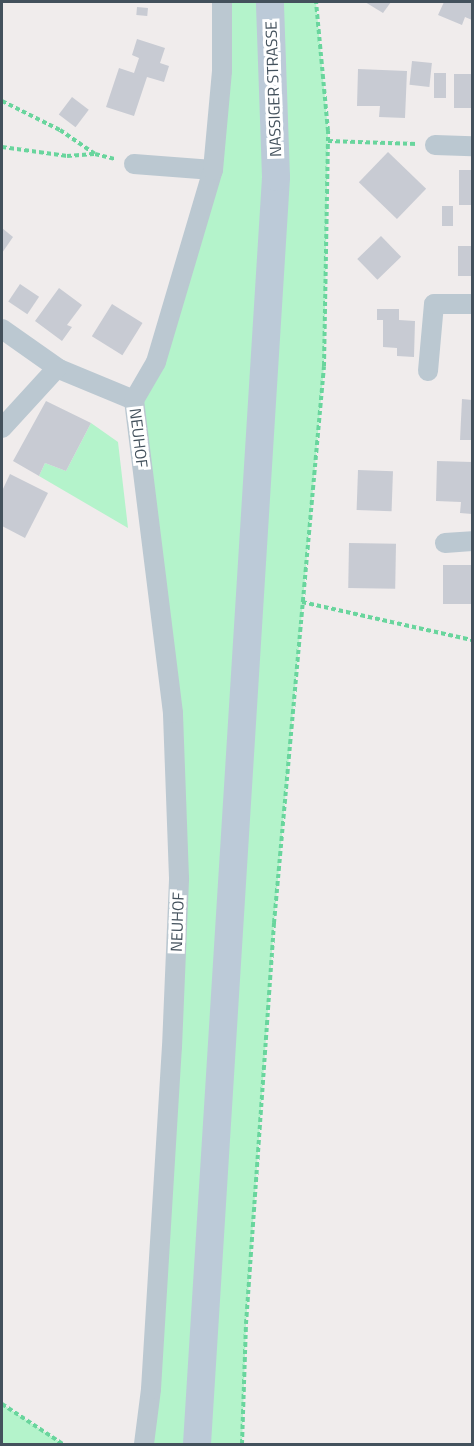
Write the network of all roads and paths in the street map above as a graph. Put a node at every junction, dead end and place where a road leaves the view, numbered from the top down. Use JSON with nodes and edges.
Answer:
{"nodes":[{"id":1,"x":222,"y":2,"type":"edge"},
{"id":2,"x":270,"y":2,"type":"edge"},
{"id":3,"x":316,"y":2,"type":"edge"},
{"id":4,"x":2,"y":101,"type":"edge"},
{"id":5,"x":328,"y":141,"type":"junction"},
{"id":6,"x":435,"y":144,"type":"joint"},
{"id":7,"x":472,"y":146,"type":"edge"},
{"id":8,"x":2,"y":147,"type":"edge"},
{"id":9,"x":95,"y":154,"type":"junction"},
{"id":10,"x":134,"y":164,"type":"joint"},
{"id":11,"x":213,"y":170,"type":"junction"},
{"id":12,"x":472,"y":304,"type":"edge"},
{"id":13,"x":2,"y":329,"type":"edge"},
{"id":14,"x":57,"y":368,"type":"junction"},
{"id":15,"x":428,"y":371,"type":"dead end"},
{"id":16,"x":134,"y":400,"type":"junction"},
{"id":17,"x":2,"y":428,"type":"edge"},
{"id":18,"x":472,"y":541,"type":"edge"},
{"id":19,"x":445,"y":543,"type":"dead end"},
{"id":20,"x":303,"y":602,"type":"junction"},
{"id":21,"x":472,"y":640,"type":"edge"},
{"id":22,"x":2,"y":1404,"type":"edge"},
{"id":23,"x":63,"y":1444,"type":"edge"},
{"id":24,"x":144,"y":1444,"type":"edge"},
{"id":25,"x":197,"y":1444,"type":"edge"},
{"id":26,"x":242,"y":1444,"type":"edge"}],
"edges":[{"from":1,"to":11,"type":"street","name":"NEUHOF"},
{"from":2,"to":25,"type":"main road","name":"NASSIGER STRASSE"},
{"from":3,"to":5,"type":"path"},
{"from":4,"to":9,"type":"path"},
{"from":5,"to":6,"type":"path"},
{"from":5,"to":20,"type":"path"},
{"from":6,"to":7,"type":"street"},
{"from":8,"to":9,"type":"path"},
{"from":9,"to":10,"type":"path"},
{"from":10,"to":11,"type":"street"},
{"from":11,"to":16,"type":"street","name":"NEUHOF"},
{"from":12,"to":15,"type":"street"},
{"from":13,"to":14,"type":"street","name":"NEUHOF"},
{"from":14,"to":16,"type":"street","name":"NEUHOF"},
{"from":14,"to":17,"type":"street"},
{"from":16,"to":24,"type":"street","name":"NEUHOF"},
{"from":18,"to":19,"type":"street"},
{"from":20,"to":21,"type":"path"},
{"from":20,"to":26,"type":"path"},
{"from":22,"to":23,"type":"path"}]}
